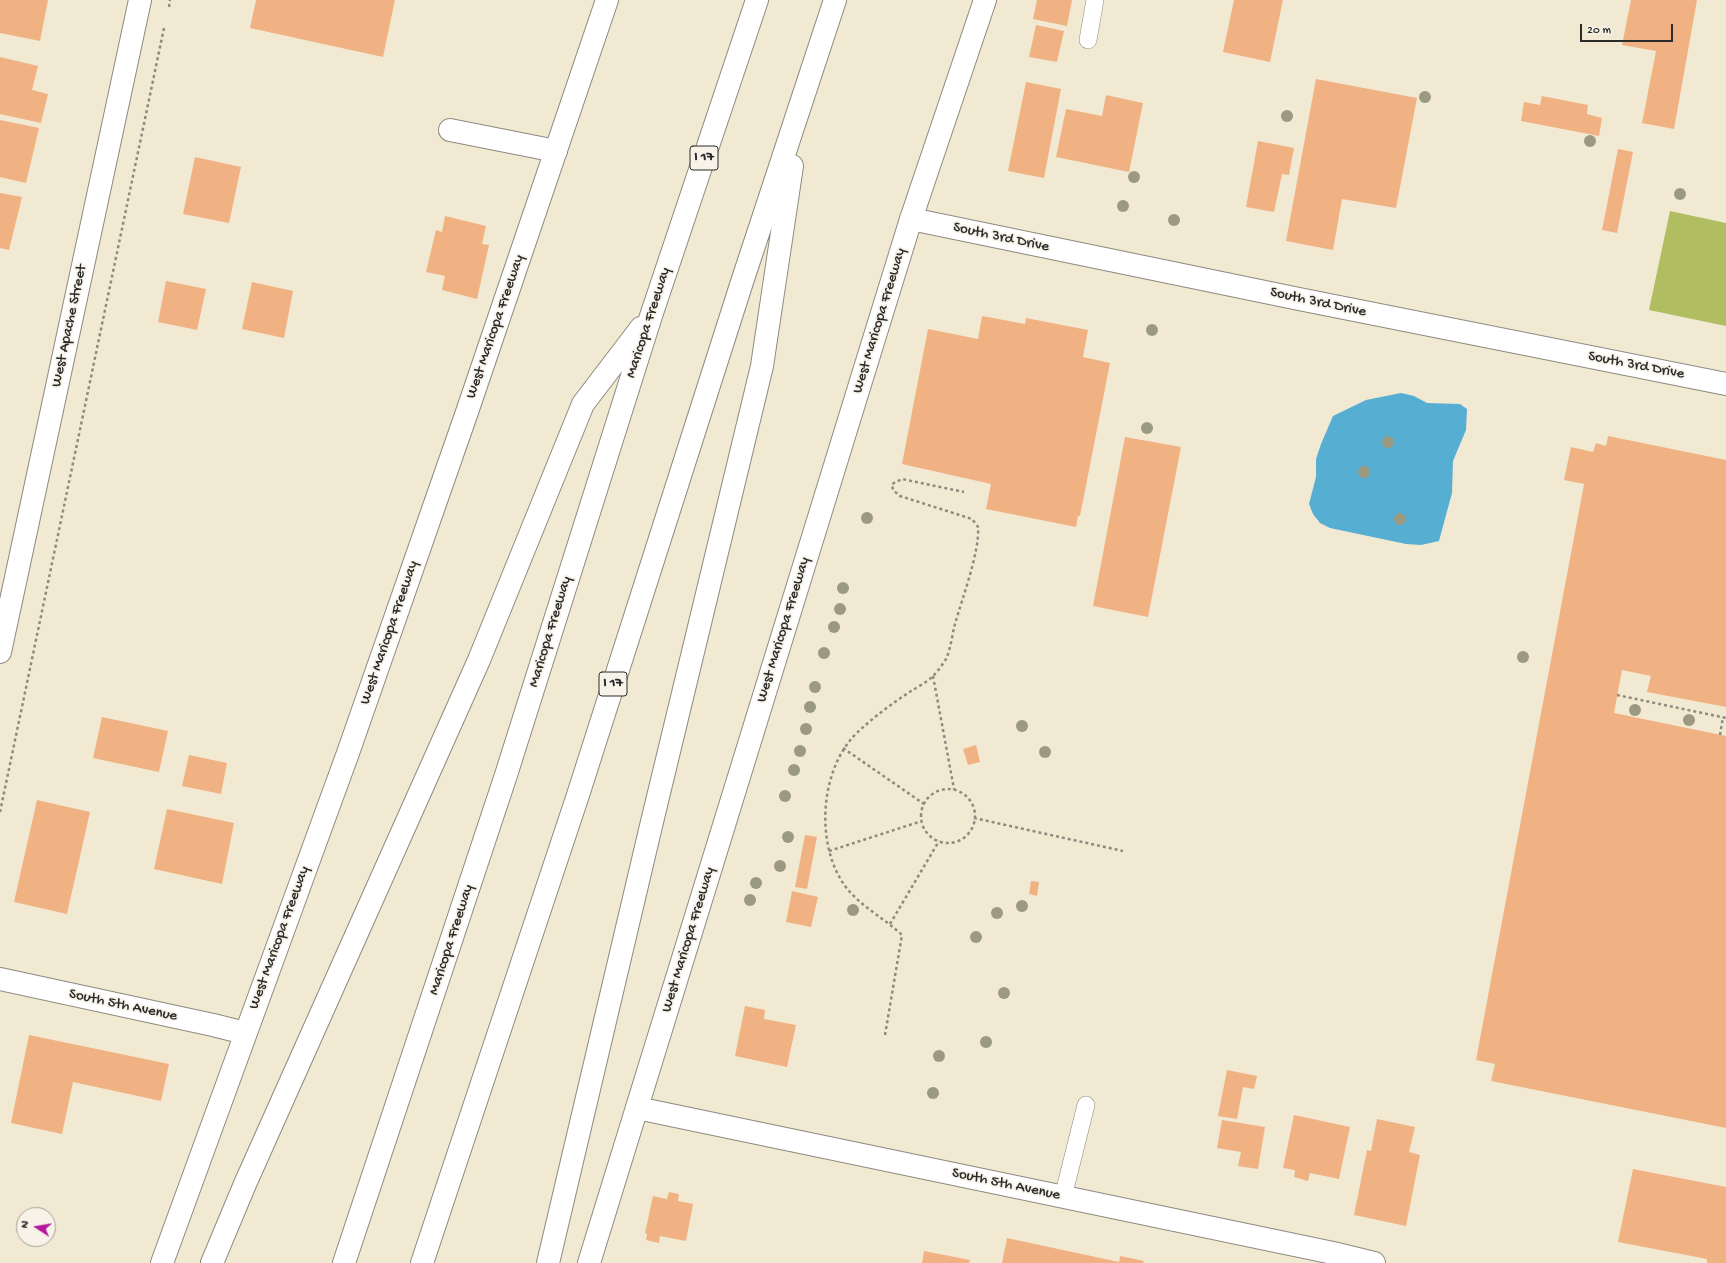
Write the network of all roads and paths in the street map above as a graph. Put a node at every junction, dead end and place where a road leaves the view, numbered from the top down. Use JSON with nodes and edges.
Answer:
{"nodes":[{"id":1,"x":140,"y":0,"type":"edge"},
{"id":2,"x":170,"y":0,"type":"edge"},
{"id":3,"x":607,"y":0,"type":"edge"},
{"id":4,"x":757,"y":0,"type":"edge"},
{"id":5,"x":835,"y":0,"type":"edge"},
{"id":6,"x":985,"y":0,"type":"edge"},
{"id":7,"x":1095,"y":0,"type":"edge"},
{"id":8,"x":168,"y":8,"type":"dead end"},
{"id":9,"x":165,"y":23,"type":"dead end"},
{"id":10,"x":1088,"y":40,"type":"dead end"},
{"id":11,"x":801,"y":104,"type":"junction"},
{"id":12,"x":450,"y":130,"type":"dead end"},
{"id":13,"x":556,"y":151,"type":"junction"},
{"id":14,"x":911,"y":220,"type":"junction"},
{"id":15,"x":651,"y":316,"type":"junction"},
{"id":16,"x":1726,"y":384,"type":"edge"},
{"id":17,"x":964,"y":492,"type":"dead end"},
{"id":18,"x":0,"y":652,"type":"edge"},
{"id":19,"x":933,"y":676,"type":"junction"},
{"id":20,"x":1617,"y":695,"type":"dead end"},
{"id":21,"x":1724,"y":718,"type":"edge"},
{"id":22,"x":1720,"y":735,"type":"dead end"},
{"id":23,"x":843,"y":748,"type":"junction"},
{"id":24,"x":954,"y":790,"type":"junction"},
{"id":25,"x":924,"y":804,"type":"junction"},
{"id":26,"x":0,"y":812,"type":"edge"},
{"id":27,"x":974,"y":818,"type":"junction"},
{"id":28,"x":922,"y":821,"type":"junction"},
{"id":29,"x":939,"y":841,"type":"junction"},
{"id":30,"x":829,"y":851,"type":"junction"},
{"id":31,"x":1123,"y":851,"type":"dead end"},
{"id":32,"x":890,"y":924,"type":"junction"},
{"id":33,"x":0,"y":979,"type":"edge"},
{"id":34,"x":245,"y":1034,"type":"junction"},
{"id":35,"x":885,"y":1035,"type":"dead end"},
{"id":36,"x":1086,"y":1105,"type":"dead end"},
{"id":37,"x":637,"y":1108,"type":"junction"},
{"id":38,"x":1064,"y":1197,"type":"junction"},
{"id":39,"x":162,"y":1263,"type":"edge"},
{"id":40,"x":212,"y":1263,"type":"edge"},
{"id":41,"x":344,"y":1263,"type":"edge"},
{"id":42,"x":422,"y":1263,"type":"edge"},
{"id":43,"x":548,"y":1263,"type":"edge"},
{"id":44,"x":589,"y":1263,"type":"edge"},
{"id":45,"x":1374,"y":1263,"type":"edge"}],
"edges":[{"from":1,"to":18,"type":"main road","name":"West Apache Street"},
{"from":2,"to":8,"type":"path"},
{"from":3,"to":13,"type":"main road","name":"West Maricopa Freeway"},
{"from":4,"to":15,"type":"main road","name":"Maricopa Freeway","number":"I 17"},
{"from":5,"to":11,"type":"main road","number":"I 17"},
{"from":6,"to":14,"type":"main road","name":"West Maricopa Freeway"},
{"from":7,"to":10,"type":"lane"},
{"from":9,"to":26,"type":"path"},
{"from":11,"to":42,"type":"main road","number":"I 17"},
{"from":11,"to":43,"type":"main road"},
{"from":12,"to":13,"type":"main road"},
{"from":13,"to":34,"type":"main road","name":"West Maricopa Freeway"},
{"from":14,"to":16,"type":"main road","name":"South 3rd Drive"},
{"from":14,"to":37,"type":"main road","name":"West Maricopa Freeway"},
{"from":15,"to":40,"type":"main road"},
{"from":15,"to":41,"type":"main road","name":"Maricopa Freeway","number":"I 17"},
{"from":17,"to":19,"type":"path"},
{"from":19,"to":23,"type":"path"},
{"from":19,"to":24,"type":"path"},
{"from":20,"to":21,"type":"path"},
{"from":21,"to":22,"type":"path"},
{"from":23,"to":25,"type":"path"},
{"from":23,"to":30,"type":"path"},
{"from":24,"to":25,"type":"path"},
{"from":24,"to":27,"type":"path"},
{"from":25,"to":28,"type":"path"},
{"from":27,"to":29,"type":"path"},
{"from":27,"to":31,"type":"path"},
{"from":28,"to":29,"type":"path"},
{"from":28,"to":30,"type":"path"},
{"from":29,"to":32,"type":"path"},
{"from":30,"to":32,"type":"path"},
{"from":32,"to":35,"type":"path"},
{"from":33,"to":34,"type":"main road","name":"South 5th Avenue"},
{"from":34,"to":39,"type":"main road","name":"West Maricopa Freeway"},
{"from":36,"to":38,"type":"lane"},
{"from":37,"to":38,"type":"main road","name":"South 5th Avenue"},
{"from":37,"to":44,"type":"main road","name":"West Maricopa Freeway"},
{"from":38,"to":45,"type":"main road","name":"South 5th Avenue"}]}
